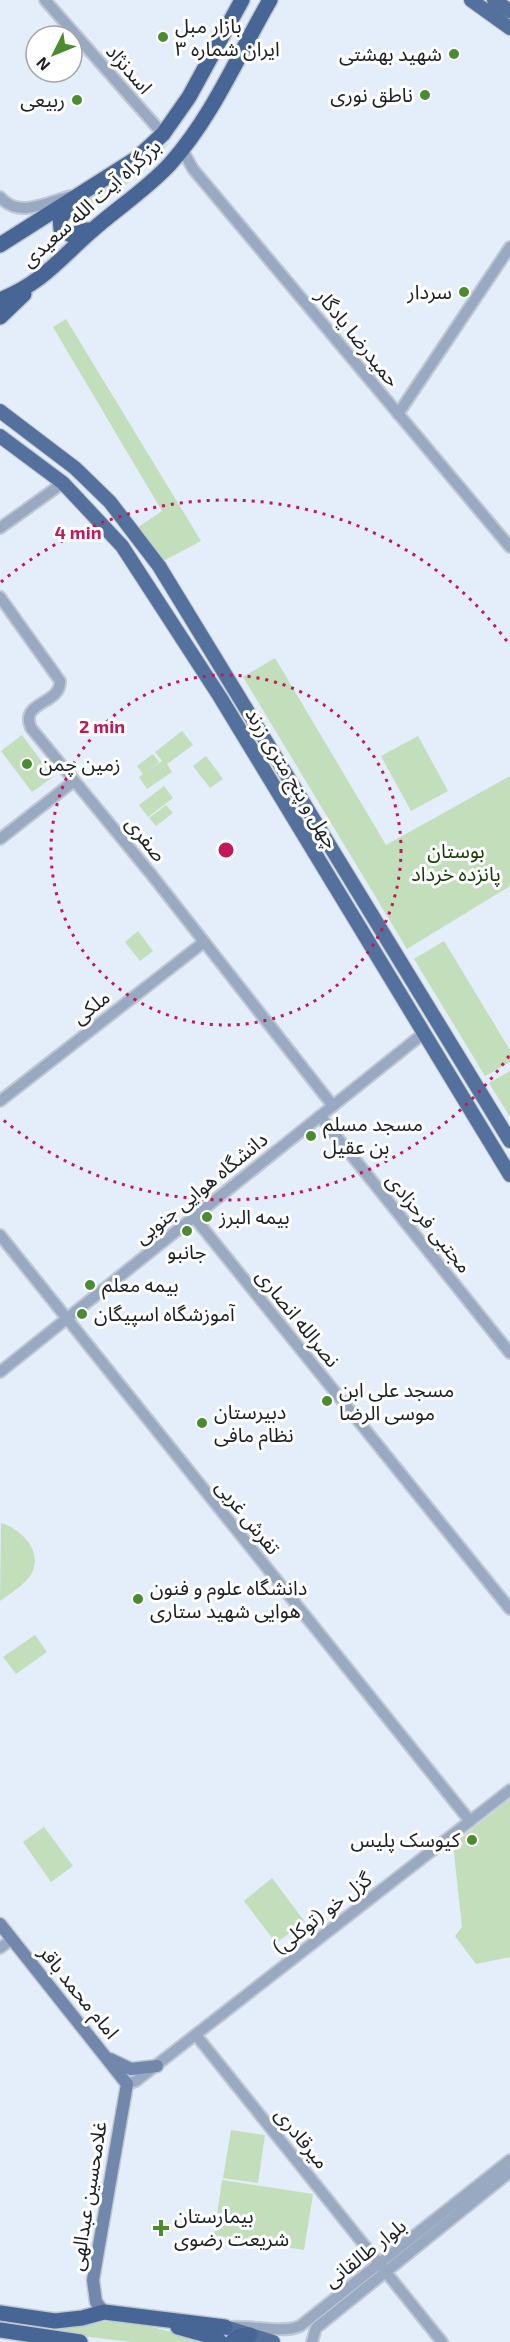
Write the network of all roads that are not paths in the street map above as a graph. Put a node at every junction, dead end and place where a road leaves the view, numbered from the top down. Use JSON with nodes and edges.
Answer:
{"nodes":[{"id":1,"x":45,"y":0,"type":"edge"},
{"id":2,"x":242,"y":0,"type":"edge"},
{"id":3,"x":270,"y":0,"type":"edge"},
{"id":4,"x":471,"y":0,"type":"edge"},
{"id":5,"x":494,"y":0,"type":"edge"},
{"id":6,"x":510,"y":11,"type":"edge"},
{"id":7,"x":510,"y":28,"type":"edge"},
{"id":8,"x":163,"y":134,"type":"junction"},
{"id":9,"x":182,"y":149,"type":"junction"},
{"id":10,"x":91,"y":186,"type":"junction"},
{"id":11,"x":77,"y":194,"type":"junction"},
{"id":12,"x":0,"y":201,"type":"edge"},
{"id":13,"x":107,"y":218,"type":"junction"},
{"id":14,"x":0,"y":245,"type":"edge"},
{"id":15,"x":510,"y":247,"type":"edge"},
{"id":16,"x":45,"y":276,"type":"junction"},
{"id":17,"x":0,"y":300,"type":"edge"},
{"id":18,"x":0,"y":316,"type":"edge"},
{"id":19,"x":0,"y":411,"type":"edge"},
{"id":20,"x":398,"y":414,"type":"junction"},
{"id":21,"x":0,"y":436,"type":"edge"},
{"id":22,"x":63,"y":483,"type":"junction"},
{"id":23,"x":0,"y":528,"type":"edge"},
{"id":24,"x":510,"y":547,"type":"edge"},
{"id":25,"x":0,"y":597,"type":"edge"},
{"id":26,"x":74,"y":781,"type":"junction"},
{"id":27,"x":0,"y":839,"type":"edge"},
{"id":28,"x":204,"y":942,"type":"junction"},
{"id":29,"x":411,"y":978,"type":"junction"},
{"id":30,"x":393,"y":983,"type":"junction"},
{"id":31,"x":437,"y":1022,"type":"junction"},
{"id":32,"x":424,"y":1033,"type":"junction"},
{"id":33,"x":463,"y":1064,"type":"junction"},
{"id":34,"x":448,"y":1073,"type":"junction"},
{"id":35,"x":0,"y":1101,"type":"edge"},
{"id":36,"x":333,"y":1106,"type":"junction"},
{"id":37,"x":320,"y":1116,"type":"junction"},
{"id":38,"x":510,"y":1141,"type":"edge"},
{"id":39,"x":510,"y":1175,"type":"edge"},
{"id":40,"x":194,"y":1217,"type":"junction"},
{"id":41,"x":0,"y":1235,"type":"edge"},
{"id":42,"x":66,"y":1319,"type":"junction"},
{"id":43,"x":510,"y":1353,"type":"edge"},
{"id":44,"x":0,"y":1372,"type":"edge"},
{"id":45,"x":510,"y":1609,"type":"edge"},
{"id":46,"x":510,"y":1790,"type":"edge"},
{"id":47,"x":470,"y":1821,"type":"junction"},
{"id":48,"x":0,"y":1924,"type":"edge"},
{"id":49,"x":12,"y":1939,"type":"junction"},
{"id":50,"x":0,"y":1948,"type":"edge"},
{"id":51,"x":196,"y":2035,"type":"junction"},
{"id":52,"x":104,"y":2055,"type":"junction"},
{"id":53,"x":157,"y":2066,"type":"junction"},
{"id":54,"x":127,"y":2084,"type":"junction"},
{"id":55,"x":510,"y":2160,"type":"edge"},
{"id":56,"x":510,"y":2172,"type":"edge"},
{"id":57,"x":383,"y":2268,"type":"junction"},
{"id":58,"x":104,"y":2312,"type":"junction"},
{"id":59,"x":0,"y":2313,"type":"edge"},
{"id":60,"x":163,"y":2321,"type":"junction"},
{"id":61,"x":225,"y":2327,"type":"junction"},
{"id":62,"x":0,"y":2330,"type":"edge"},
{"id":63,"x":250,"y":2335,"type":"junction"},
{"id":64,"x":80,"y":2342,"type":"edge"},
{"id":65,"x":220,"y":2342,"type":"edge"},
{"id":66,"x":232,"y":2342,"type":"edge"},
{"id":67,"x":273,"y":2342,"type":"edge"},
{"id":68,"x":312,"y":2342,"type":"edge"},
{"id":69,"x":442,"y":2342,"type":"edge"}],
"edges":[{"from":1,"to":8,"type":"street","name":"اسدنژاد"},
{"from":2,"to":8,"type":"highway","name":"بزرگراه آیت الله سعیدی"},
{"from":3,"to":9,"type":"highway","name":"بزرگراه آیت الله سعیدی"},
{"from":4,"to":7,"type":"main road"},
{"from":5,"to":6,"type":"main road"},
{"from":8,"to":10,"type":"highway","name":"بزرگراه آیت الله سعیدی"},
{"from":9,"to":13,"type":"highway","name":"بزرگراه آیت الله سعیدی"},
{"from":9,"to":20,"type":"street","name":"حمیدرضا یادگار"},
{"from":10,"to":11,"type":"highway","name":"بزرگراه آیت الله سعیدی"},
{"from":10,"to":13,"type":"highway"},
{"from":11,"to":12,"type":"street"},
{"from":11,"to":14,"type":"highway","name":"بزرگراه آیت الله سعیدی"},
{"from":13,"to":16,"type":"highway","name":"بزرگراه آیت الله سعیدی"},
{"from":15,"to":20,"type":"street"},
{"from":16,"to":17,"type":"highway","name":"بزرگراه آیت الله سعیدی"},
{"from":16,"to":18,"type":"highway"},
{"from":19,"to":29,"type":"main road","name":"چهل و پنج متری زرند"},
{"from":20,"to":24,"type":"street","name":"حمیدرضا یادگار"},
{"from":21,"to":22,"type":"main road","name":"چهل و پنج متری زرند"},
{"from":22,"to":23,"type":"street"},
{"from":22,"to":30,"type":"main road","name":"چهل و پنج متری زرند"},
{"from":25,"to":26,"type":"street","name":"صفری"},
{"from":26,"to":27,"type":"street"},
{"from":26,"to":28,"type":"street","name":"صفری"},
{"from":28,"to":35,"type":"street","name":"ملکی"},
{"from":28,"to":36,"type":"street","name":"صفری"},
{"from":29,"to":30,"type":"main road"},
{"from":29,"to":31,"type":"main road","name":"چهل و پنج متری زرند"},
{"from":30,"to":32,"type":"main road","name":"چهل و پنج متری زرند"},
{"from":31,"to":32,"type":"main road"},
{"from":31,"to":33,"type":"main road","name":"چهل و پنج متری زرند"},
{"from":32,"to":34,"type":"main road","name":"چهل و پنج متری زرند"},
{"from":32,"to":36,"type":"street","name":"دانشگاه هوایی جنوبی"},
{"from":33,"to":34,"type":"main road"},
{"from":33,"to":38,"type":"main road","name":"چهل و پنج متری زرند"},
{"from":34,"to":39,"type":"main road","name":"چهل و پنج متری زرند"},
{"from":36,"to":37,"type":"street","name":"دانشگاه هوایی جنوبی"},
{"from":37,"to":40,"type":"street","name":"دانشگاه هوایی جنوبی"},
{"from":37,"to":43,"type":"street","name":"مجتبی فرحزادی"},
{"from":40,"to":42,"type":"street","name":"دانشگاه هوایی جنوبی"},
{"from":40,"to":45,"type":"street","name":"نصرالله انصاری"},
{"from":41,"to":42,"type":"street","name":"تفرش غربی"},
{"from":42,"to":44,"type":"street","name":"دانشگاه هوایی جنوبی"},
{"from":42,"to":47,"type":"street","name":"تفرش غربی"},
{"from":46,"to":47,"type":"street","name":"گزل خو (توکلی)"},
{"from":47,"to":51,"type":"street","name":"گزل خو (توکلی)"},
{"from":48,"to":49,"type":"main road","name":"امام محمد باقر"},
{"from":49,"to":50,"type":"street"},
{"from":49,"to":52,"type":"main road","name":"امام محمد باقر"},
{"from":51,"to":53,"type":"street","name":"گزل خو (توکلی)"},
{"from":51,"to":57,"type":"street","name":"میرقادری"},
{"from":52,"to":53,"type":"main road"},
{"from":52,"to":54,"type":"main road","name":"امام محمد باقر"},
{"from":53,"to":54,"type":"street","name":"گزل خو (توکلی)"},
{"from":54,"to":58,"type":"main road","name":"غلامحسین عبدالهی"},
{"from":55,"to":57,"type":"street","name":"بلوار طالقانی"},
{"from":56,"to":57,"type":"street","name":"بلوار طالقانی"},
{"from":57,"to":61,"type":"street","name":"بلوار طالقانی"},
{"from":57,"to":68,"type":"street","name":"بلوار طالقانی"},
{"from":57,"to":69,"type":"street","name":"میرقادری"},
{"from":58,"to":59,"type":"highway"},
{"from":58,"to":60,"type":"highway"},
{"from":60,"to":61,"type":"highway"},
{"from":60,"to":65,"type":"highway"},
{"from":61,"to":63,"type":"main road"},
{"from":62,"to":64,"type":"highway"},
{"from":63,"to":66,"type":"highway"},
{"from":63,"to":67,"type":"main road"}]}
